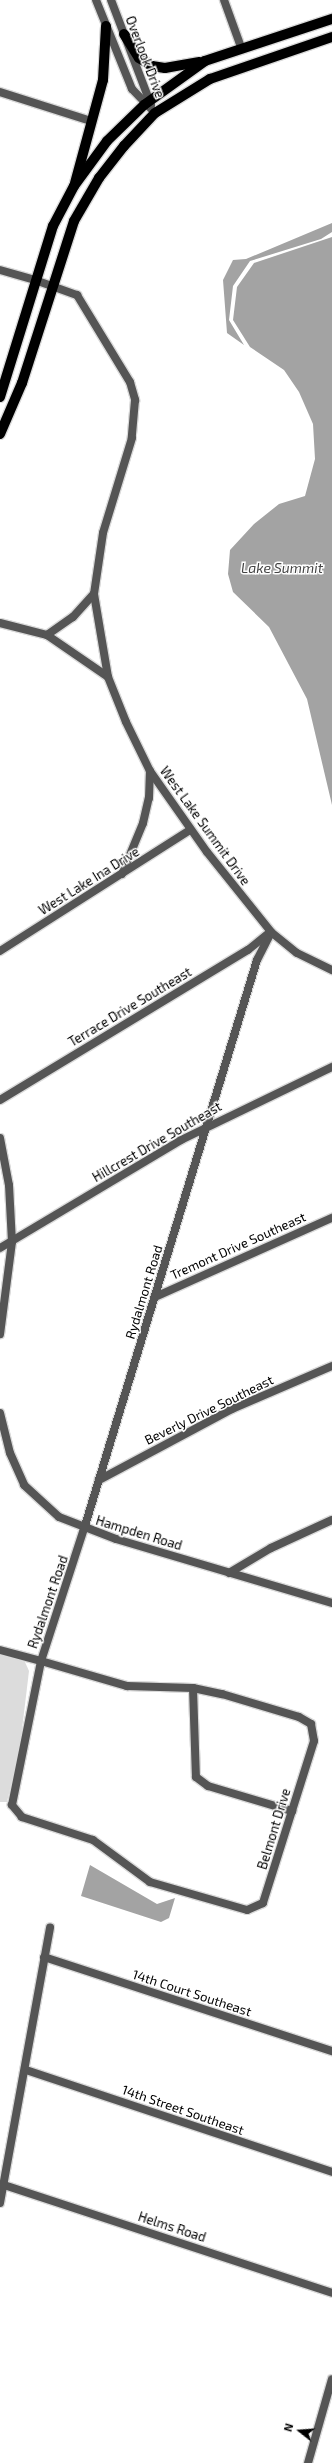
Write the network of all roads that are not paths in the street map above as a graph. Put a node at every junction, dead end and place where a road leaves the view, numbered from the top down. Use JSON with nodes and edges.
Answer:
{"nodes":[{"id":1,"x":96,"y":0,"type":"edge"},
{"id":2,"x":110,"y":0,"type":"edge"},
{"id":3,"x":224,"y":0,"type":"edge"},
{"id":4,"x":332,"y":19,"type":"edge"},
{"id":5,"x":106,"y":26,"type":"junction"},
{"id":6,"x":124,"y":34,"type":"junction"},
{"id":7,"x":332,"y":37,"type":"edge"},
{"id":8,"x":241,"y":47,"type":"junction"},
{"id":9,"x":205,"y":61,"type":"junction"},
{"id":10,"x":0,"y":92,"type":"edge"},
{"id":11,"x":147,"y":103,"type":"junction"},
{"id":12,"x":155,"y":113,"type":"junction"},
{"id":13,"x":91,"y":121,"type":"junction"},
{"id":14,"x":74,"y":186,"type":"junction"},
{"id":15,"x":0,"y":270,"type":"edge"},
{"id":16,"x":35,"y":280,"type":"junction"},
{"id":17,"x":51,"y":286,"type":"junction"},
{"id":18,"x":0,"y":396,"type":"edge"},
{"id":19,"x":0,"y":434,"type":"edge"},
{"id":20,"x":94,"y":594,"type":"junction"},
{"id":21,"x":0,"y":623,"type":"edge"},
{"id":22,"x":47,"y":635,"type":"junction"},
{"id":23,"x":108,"y":677,"type":"junction"},
{"id":24,"x":150,"y":771,"type":"junction"},
{"id":25,"x":190,"y":830,"type":"junction"},
{"id":26,"x":122,"y":874,"type":"junction"},
{"id":27,"x":271,"y":932,"type":"junction"},
{"id":28,"x":0,"y":951,"type":"edge"},
{"id":29,"x":332,"y":970,"type":"edge"},
{"id":30,"x":332,"y":1068,"type":"edge"},
{"id":31,"x":0,"y":1100,"type":"edge"},
{"id":32,"x":206,"y":1128,"type":"junction"},
{"id":33,"x":0,"y":1138,"type":"edge"},
{"id":34,"x":332,"y":1218,"type":"edge"},
{"id":35,"x":12,"y":1242,"type":"junction"},
{"id":36,"x":0,"y":1248,"type":"edge"},
{"id":37,"x":155,"y":1297,"type":"junction"},
{"id":38,"x":0,"y":1334,"type":"edge"},
{"id":39,"x":332,"y":1366,"type":"edge"},
{"id":40,"x":0,"y":1413,"type":"edge"},
{"id":41,"x":99,"y":1480,"type":"junction"},
{"id":42,"x":332,"y":1520,"type":"edge"},
{"id":43,"x":84,"y":1529,"type":"junction"},
{"id":44,"x":229,"y":1573,"type":"junction"},
{"id":45,"x":332,"y":1603,"type":"edge"},
{"id":46,"x":0,"y":1650,"type":"edge"},
{"id":47,"x":40,"y":1661,"type":"junction"},
{"id":48,"x":193,"y":1688,"type":"junction"},
{"id":49,"x":20,"y":1767,"type":"joint"},
{"id":50,"x":292,"y":1811,"type":"junction"},
{"id":51,"x":50,"y":1928,"type":"dead end"},
{"id":52,"x":44,"y":1957,"type":"junction"},
{"id":53,"x":332,"y":2052,"type":"edge"},
{"id":54,"x":26,"y":2070,"type":"junction"},
{"id":55,"x":332,"y":2172,"type":"edge"},
{"id":56,"x":4,"y":2185,"type":"junction"},
{"id":57,"x":0,"y":2203,"type":"edge"},
{"id":58,"x":332,"y":2293,"type":"edge"},
{"id":59,"x":332,"y":2379,"type":"edge"},
{"id":60,"x":308,"y":2463,"type":"edge"}],
"edges":[{"from":1,"to":5,"type":"street","name":"Overlook Drive"},
{"from":2,"to":6,"type":"street","name":"Overlook Drive"},
{"from":3,"to":8,"type":"street"},
{"from":4,"to":8,"type":"main road"},
{"from":5,"to":11,"type":"street","name":"Overlook Drive"},
{"from":5,"to":13,"type":"main road"},
{"from":6,"to":9,"type":"main road"},
{"from":6,"to":11,"type":"street","name":"Overlook Drive"},
{"from":7,"to":12,"type":"main road"},
{"from":8,"to":9,"type":"main road"},
{"from":9,"to":11,"type":"main road"},
{"from":10,"to":13,"type":"street"},
{"from":11,"to":12,"type":"street","name":"Overlook Drive"},
{"from":11,"to":14,"type":"main road"},
{"from":12,"to":17,"type":"main road"},
{"from":13,"to":14,"type":"main road"},
{"from":14,"to":16,"type":"main road"},
{"from":15,"to":16,"type":"street","name":"West Lake Summit Drive"},
{"from":16,"to":17,"type":"street","name":"West Lake Summit Drive"},
{"from":16,"to":18,"type":"main road"},
{"from":17,"to":19,"type":"main road"},
{"from":17,"to":20,"type":"street","name":"West Lake Summit Drive"},
{"from":20,"to":22,"type":"street"},
{"from":20,"to":23,"type":"street","name":"West Lake Summit Drive"},
{"from":21,"to":22,"type":"street"},
{"from":22,"to":23,"type":"street"},
{"from":23,"to":24,"type":"street","name":"West Lake Summit Drive"},
{"from":24,"to":25,"type":"street","name":"West Lake Summit Drive"},
{"from":24,"to":26,"type":"street"},
{"from":25,"to":26,"type":"street","name":"West Lake Ina Drive"},
{"from":25,"to":27,"type":"street","name":"West Lake Summit Drive"},
{"from":26,"to":28,"type":"street","name":"West Lake Ina Drive"},
{"from":27,"to":29,"type":"street","name":"West Lake Summit Drive"},
{"from":27,"to":31,"type":"street","name":"Terrace Drive Southeast"},
{"from":27,"to":32,"type":"street","name":"Rydalmont Road"},
{"from":30,"to":32,"type":"street","name":"Hillcrest Drive Southeast"},
{"from":32,"to":35,"type":"street","name":"Hillcrest Drive Southeast"},
{"from":32,"to":37,"type":"street","name":"Rydalmont Road"},
{"from":33,"to":35,"type":"street"},
{"from":34,"to":37,"type":"street","name":"Tremont Drive Southeast"},
{"from":35,"to":36,"type":"street","name":"Hillcrest Drive Southeast"},
{"from":35,"to":38,"type":"street"},
{"from":37,"to":41,"type":"street","name":"Rydalmont Road"},
{"from":39,"to":41,"type":"street","name":"Beverly Drive Southeast"},
{"from":40,"to":43,"type":"street","name":"Hampden Road"},
{"from":41,"to":43,"type":"street","name":"Rydalmont Road"},
{"from":42,"to":44,"type":"street"},
{"from":43,"to":44,"type":"street","name":"Hampden Road"},
{"from":43,"to":47,"type":"street","name":"Rydalmont Road"},
{"from":44,"to":45,"type":"street","name":"Hampden Road"},
{"from":46,"to":47,"type":"street","name":"Belmont Drive"},
{"from":47,"to":48,"type":"street","name":"Belmont Drive"},
{"from":47,"to":49,"type":"street","name":"Rydalmont Road"},
{"from":48,"to":50,"type":"street"},
{"from":48,"to":50,"type":"street","name":"Belmont Drive"},
{"from":49,"to":50,"type":"street","name":"Belmont Drive"},
{"from":51,"to":52,"type":"street"},
{"from":52,"to":53,"type":"street","name":"14th Court Southeast"},
{"from":52,"to":54,"type":"street"},
{"from":54,"to":55,"type":"street","name":"14th Street Southeast"},
{"from":54,"to":56,"type":"street"},
{"from":56,"to":57,"type":"street"},
{"from":56,"to":58,"type":"street","name":"Helms Road"},
{"from":59,"to":60,"type":"street"}]}
